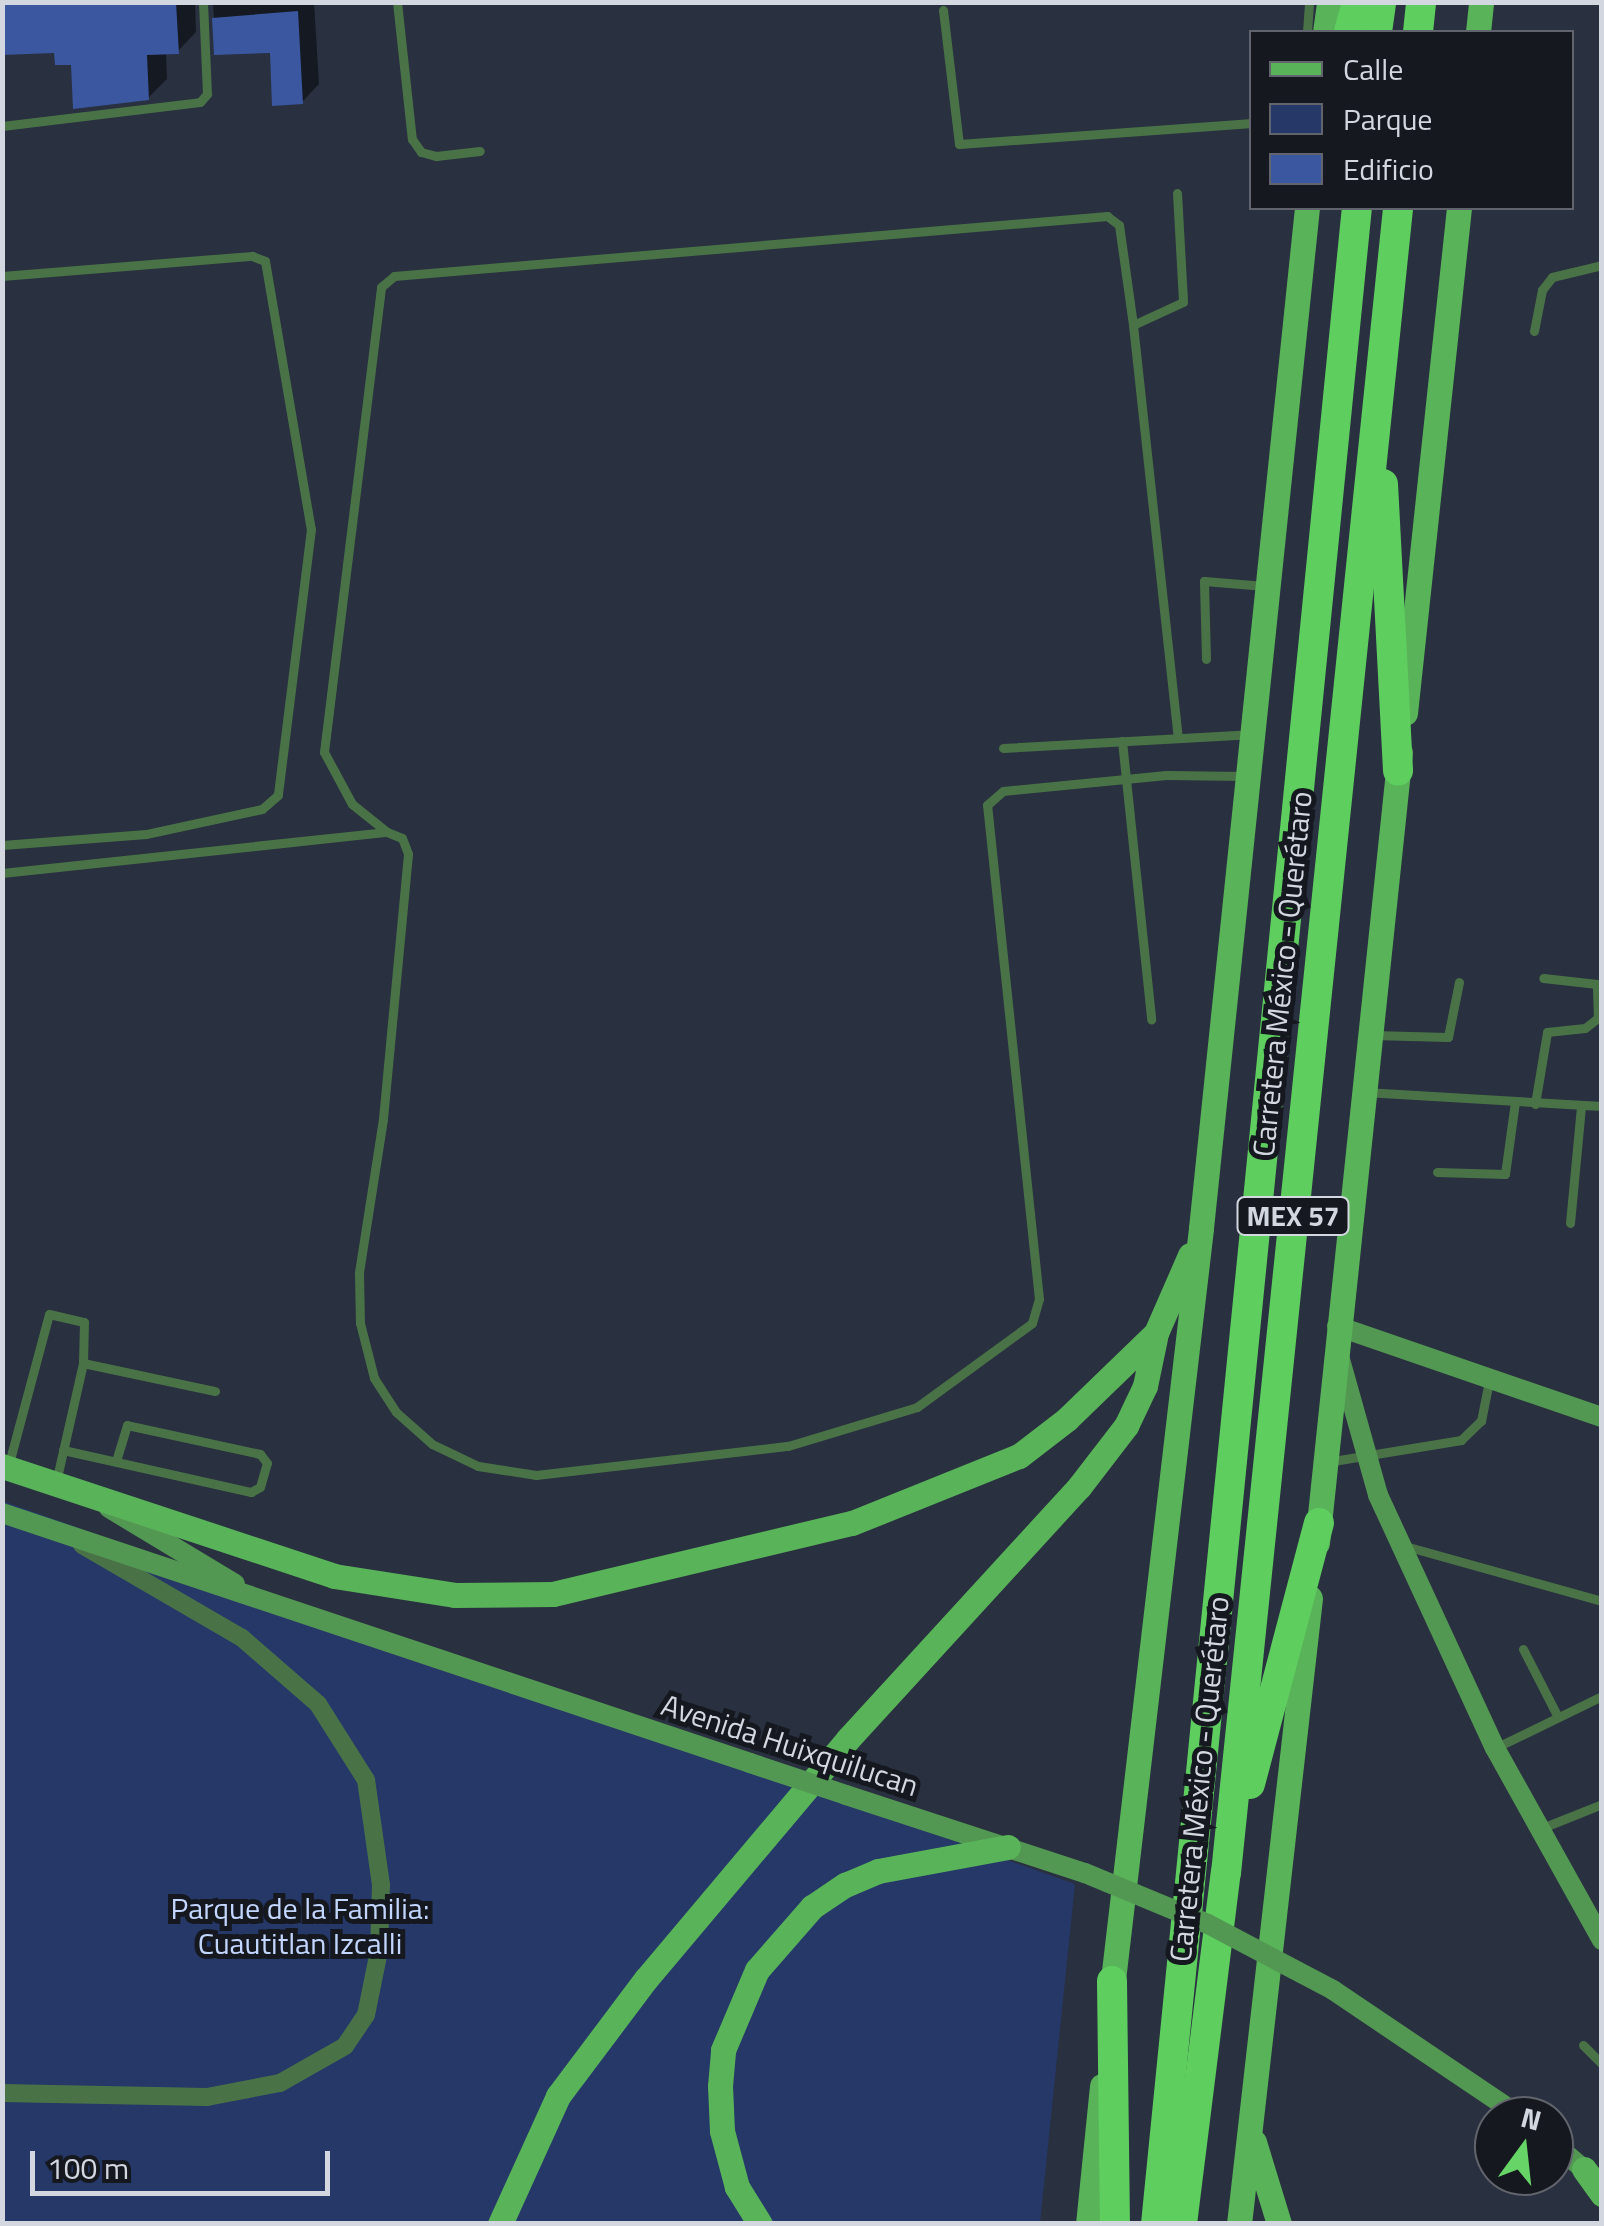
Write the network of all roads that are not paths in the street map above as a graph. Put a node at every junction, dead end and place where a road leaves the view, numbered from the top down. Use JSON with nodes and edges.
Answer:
{"nodes":[{"id":1,"x":202,"y":2,"type":"edge"},
{"id":2,"x":397,"y":2,"type":"edge"},
{"id":3,"x":1309,"y":2,"type":"edge"},
{"id":4,"x":1328,"y":2,"type":"edge"},
{"id":5,"x":1357,"y":2,"type":"edge"},
{"id":6,"x":1380,"y":2,"type":"edge"},
{"id":7,"x":1421,"y":2,"type":"edge"},
{"id":8,"x":1481,"y":2,"type":"edge"},
{"id":9,"x":943,"y":10,"type":"dead end"},
{"id":10,"x":1307,"y":30,"type":"edge"},
{"id":11,"x":1326,"y":30,"type":"edge"},
{"id":12,"x":1350,"y":30,"type":"edge"},
{"id":13,"x":1377,"y":30,"type":"edge"},
{"id":14,"x":1418,"y":30,"type":"edge"},
{"id":15,"x":1478,"y":30,"type":"edge"},
{"id":16,"x":1249,"y":123,"type":"edge"},
{"id":17,"x":2,"y":126,"type":"edge"},
{"id":18,"x":480,"y":151,"type":"dead end"},
{"id":19,"x":1177,"y":193,"type":"dead end"},
{"id":20,"x":1307,"y":210,"type":"edge"},
{"id":21,"x":1356,"y":210,"type":"edge"},
{"id":22,"x":1398,"y":210,"type":"edge"},
{"id":23,"x":1459,"y":210,"type":"edge"},
{"id":24,"x":1602,"y":265,"type":"edge"},
{"id":25,"x":2,"y":276,"type":"edge"},
{"id":26,"x":1133,"y":325,"type":"junction"},
{"id":27,"x":1534,"y":331,"type":"dead end"},
{"id":28,"x":1378,"y":392,"type":"junction"},
{"id":29,"x":1268,"y":586,"type":"junction"},
{"id":30,"x":1206,"y":659,"type":"dead end"},
{"id":31,"x":1253,"y":734,"type":"junction"},
{"id":32,"x":1178,"y":738,"type":"junction"},
{"id":33,"x":1122,"y":741,"type":"junction"},
{"id":34,"x":1003,"y":748,"type":"dead end"},
{"id":35,"x":1398,"y":771,"type":"junction"},
{"id":36,"x":1248,"y":776,"type":"junction"},
{"id":37,"x":1126,"y":778,"type":"junction"},
{"id":38,"x":387,"y":832,"type":"junction"},
{"id":39,"x":2,"y":845,"type":"edge"},
{"id":40,"x":2,"y":873,"type":"edge"},
{"id":41,"x":1542,"y":978,"type":"dead end"},
{"id":42,"x":1458,"y":982,"type":"dead end"},
{"id":43,"x":1151,"y":1019,"type":"dead end"},
{"id":44,"x":1369,"y":1034,"type":"junction"},
{"id":45,"x":1363,"y":1092,"type":"junction"},
{"id":46,"x":1514,"y":1102,"type":"junction"},
{"id":47,"x":1535,"y":1104,"type":"junction"},
{"id":48,"x":1580,"y":1106,"type":"junction"},
{"id":49,"x":1602,"y":1106,"type":"edge"},
{"id":50,"x":1437,"y":1172,"type":"dead end"},
{"id":51,"x":1570,"y":1223,"type":"dead end"},
{"id":52,"x":1202,"y":1228,"type":"junction"},
{"id":53,"x":1156,"y":1333,"type":"junction"},
{"id":54,"x":1336,"y":1334,"type":"junction"},
{"id":55,"x":82,"y":1363,"type":"junction"},
{"id":56,"x":1489,"y":1381,"type":"junction"},
{"id":57,"x":216,"y":1391,"type":"dead end"},
{"id":58,"x":1602,"y":1417,"type":"edge"},
{"id":59,"x":64,"y":1450,"type":"junction"},
{"id":60,"x":1368,"y":1456,"type":"junction"},
{"id":61,"x":116,"y":1461,"type":"junction"},
{"id":62,"x":1325,"y":1462,"type":"junction"},
{"id":63,"x":5,"y":1467,"type":"edge"},
{"id":64,"x":56,"y":1485,"type":"junction"},
{"id":65,"x":92,"y":1498,"type":"junction"},
{"id":66,"x":2,"y":1512,"type":"edge"},
{"id":67,"x":1319,"y":1522,"type":"junction"},
{"id":68,"x":68,"y":1538,"type":"junction"},
{"id":69,"x":1405,"y":1546,"type":"junction"},
{"id":70,"x":1602,"y":1600,"type":"edge"},
{"id":71,"x":266,"y":1602,"type":"junction"},
{"id":72,"x":1523,"y":1649,"type":"dead end"},
{"id":73,"x":1602,"y":1696,"type":"edge"},
{"id":74,"x":1558,"y":1717,"type":"junction"},
{"id":75,"x":1495,"y":1748,"type":"junction"},
{"id":76,"x":1602,"y":1804,"type":"edge"},
{"id":77,"x":1540,"y":1829,"type":"junction"},
{"id":78,"x":1008,"y":1847,"type":"junction"},
{"id":79,"x":1226,"y":1874,"type":"junction"},
{"id":80,"x":1602,"y":1940,"type":"edge"},
{"id":81,"x":1112,"y":1980,"type":"junction"},
{"id":82,"x":1583,"y":2045,"type":"dead end"},
{"id":83,"x":1602,"y":2064,"type":"edge"},
{"id":84,"x":2,"y":2094,"type":"edge"},
{"id":85,"x":1490,"y":2096,"type":"edge"},
{"id":86,"x":1250,"y":2124,"type":"junction"},
{"id":87,"x":1593,"y":2177,"type":"edge"},
{"id":88,"x":1602,"y":2194,"type":"edge"},
{"id":89,"x":500,"y":2224,"type":"edge"},
{"id":90,"x":760,"y":2224,"type":"edge"},
{"id":91,"x":1088,"y":2224,"type":"edge"},
{"id":92,"x":1115,"y":2224,"type":"edge"},
{"id":93,"x":1156,"y":2224,"type":"edge"},
{"id":94,"x":1182,"y":2224,"type":"edge"},
{"id":95,"x":1239,"y":2224,"type":"edge"},
{"id":96,"x":1279,"y":2224,"type":"edge"}],
"edges":[{"from":1,"to":17,"type":"lane"},
{"from":2,"to":18,"type":"lane"},
{"from":3,"to":10,"type":"lane"},
{"from":4,"to":11,"type":"main road"},
{"from":5,"to":12,"type":"highway"},
{"from":6,"to":13,"type":"highway"},
{"from":7,"to":14,"type":"highway"},
{"from":8,"to":15,"type":"main road"},
{"from":9,"to":16,"type":"lane"},
{"from":19,"to":26,"type":"lane"},
{"from":20,"to":29,"type":"main road"},
{"from":21,"to":93,"type":"highway","name":"Carretera México - Querétaro","number":"MEX 57"},
{"from":22,"to":28,"type":"highway","name":"Carretera México - Querétaro","number":"MEX 57"},
{"from":23,"to":35,"type":"main road"},
{"from":24,"to":27,"type":"lane"},
{"from":25,"to":39,"type":"lane"},
{"from":26,"to":32,"type":"lane"},
{"from":26,"to":38,"type":"lane"},
{"from":28,"to":35,"type":"highway"},
{"from":28,"to":79,"type":"highway","name":"Carretera México - Querétaro","number":"MEX 57"},
{"from":29,"to":30,"type":"lane"},
{"from":29,"to":31,"type":"main road"},
{"from":31,"to":32,"type":"lane"},
{"from":31,"to":36,"type":"main road"},
{"from":32,"to":33,"type":"lane"},
{"from":33,"to":34,"type":"lane"},
{"from":33,"to":37,"type":"lane"},
{"from":35,"to":44,"type":"main road"},
{"from":36,"to":37,"type":"lane"},
{"from":36,"to":52,"type":"main road"},
{"from":37,"to":38,"type":"lane"},
{"from":37,"to":43,"type":"lane"},
{"from":38,"to":40,"type":"lane"},
{"from":41,"to":47,"type":"lane"},
{"from":42,"to":44,"type":"lane"},
{"from":44,"to":45,"type":"main road"},
{"from":45,"to":46,"type":"lane"},
{"from":45,"to":54,"type":"main road"},
{"from":46,"to":47,"type":"lane"},
{"from":46,"to":50,"type":"lane"},
{"from":47,"to":48,"type":"lane"},
{"from":48,"to":49,"type":"lane"},
{"from":48,"to":51,"type":"lane"},
{"from":52,"to":53,"type":"main road"},
{"from":52,"to":81,"type":"main road"},
{"from":53,"to":65,"type":"main road"},
{"from":53,"to":89,"type":"main road"},
{"from":54,"to":56,"type":"main road"},
{"from":54,"to":60,"type":"main road"},
{"from":54,"to":62,"type":"main road"},
{"from":55,"to":57,"type":"lane"},
{"from":55,"to":59,"type":"lane"},
{"from":55,"to":63,"type":"lane"},
{"from":56,"to":58,"type":"main road"},
{"from":56,"to":60,"type":"lane"},
{"from":59,"to":61,"type":"lane"},
{"from":59,"to":64,"type":"lane"},
{"from":60,"to":62,"type":"lane"},
{"from":60,"to":69,"type":"main road"},
{"from":61,"to":61,"type":"lane"},
{"from":62,"to":67,"type":"main road"},
{"from":63,"to":64,"type":"main road"},
{"from":64,"to":65,"type":"main road"},
{"from":65,"to":71,"type":"main road"},
{"from":66,"to":68,"type":"main road","name":"Avenida Huixquilucan"},
{"from":67,"to":79,"type":"highway"},
{"from":67,"to":86,"type":"main road"},
{"from":68,"to":71,"type":"main road","name":"Avenida Huixquilucan"},
{"from":68,"to":84,"type":"street"},
{"from":69,"to":70,"type":"lane"},
{"from":69,"to":75,"type":"main road"},
{"from":71,"to":78,"type":"main road","name":"Avenida Huixquilucan","bridge":true},
{"from":72,"to":74,"type":"lane"},
{"from":73,"to":74,"type":"lane"},
{"from":74,"to":75,"type":"lane"},
{"from":75,"to":77,"type":"main road"},
{"from":76,"to":77,"type":"lane"},
{"from":77,"to":80,"type":"main road"},
{"from":78,"to":85,"type":"main road","name":"Avenida Huixquilucan","bridge":true},
{"from":78,"to":90,"type":"main road"},
{"from":79,"to":94,"type":"highway","name":"Carretera México - Querétaro","number":"MEX 57"},
{"from":81,"to":91,"type":"main road"},
{"from":81,"to":92,"type":"highway"},
{"from":82,"to":83,"type":"lane"},
{"from":86,"to":95,"type":"main road"},
{"from":86,"to":96,"type":"main road"},
{"from":87,"to":88,"type":"main road"}]}
